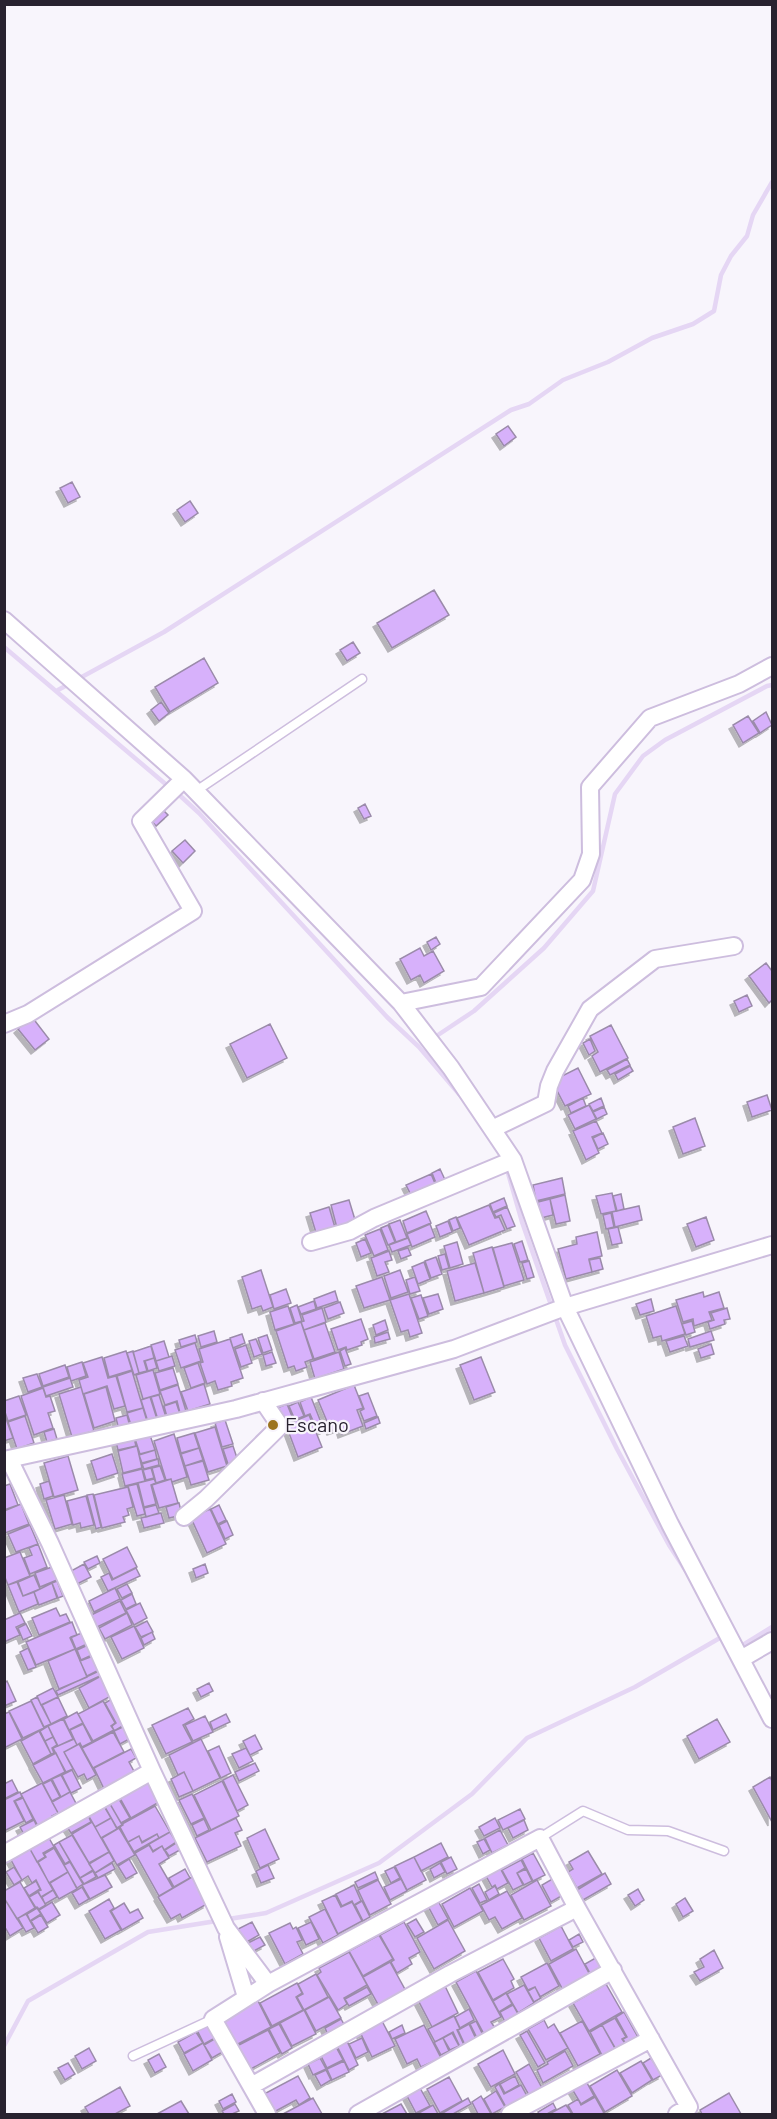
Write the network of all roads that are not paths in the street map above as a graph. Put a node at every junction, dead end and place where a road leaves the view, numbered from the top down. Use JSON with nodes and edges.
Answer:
{"nodes":[{"id":1,"x":4,"y":620,"type":"edge"},
{"id":2,"x":772,"y":666,"type":"edge"},
{"id":3,"x":362,"y":679,"type":"dead end"},
{"id":4,"x":190,"y":785,"type":"junction"},
{"id":5,"x":734,"y":946,"type":"dead end"},
{"id":6,"x":401,"y":1003,"type":"junction"},
{"id":7,"x":4,"y":1024,"type":"edge"},
{"id":8,"x":492,"y":1129,"type":"junction"},
{"id":9,"x":513,"y":1160,"type":"junction"},
{"id":10,"x":311,"y":1242,"type":"dead end"},
{"id":11,"x":772,"y":1245,"type":"edge"},
{"id":12,"x":565,"y":1306,"type":"junction"},
{"id":13,"x":263,"y":1401,"type":"junction"},
{"id":14,"x":7,"y":1460,"type":"edge"},
{"id":15,"x":184,"y":1517,"type":"dead end"},
{"id":16,"x":772,"y":1641,"type":"edge"},
{"id":17,"x":741,"y":1659,"type":"junction"},
{"id":18,"x":772,"y":1719,"type":"edge"},
{"id":19,"x":152,"y":1771,"type":"junction"},
{"id":20,"x":540,"y":1838,"type":"junction"},
{"id":21,"x":724,"y":1851,"type":"dead end"},
{"id":22,"x":4,"y":1854,"type":"edge"},
{"id":23,"x":577,"y":1908,"type":"junction"},
{"id":24,"x":226,"y":1928,"type":"junction"},
{"id":25,"x":613,"y":1970,"type":"junction"},
{"id":26,"x":268,"y":1984,"type":"junction"},
{"id":27,"x":246,"y":1997,"type":"junction"},
{"id":28,"x":213,"y":2019,"type":"junction"},
{"id":29,"x":651,"y":2039,"type":"junction"},
{"id":30,"x":133,"y":2056,"type":"dead end"},
{"id":31,"x":251,"y":2086,"type":"junction"},
{"id":32,"x":267,"y":2115,"type":"edge"},
{"id":33,"x":358,"y":2115,"type":"edge"},
{"id":34,"x":510,"y":2115,"type":"edge"},
{"id":35,"x":677,"y":2115,"type":"edge"}],
"edges":[{"from":1,"to":4,"type":"street"},
{"from":2,"to":6,"type":"street"},
{"from":3,"to":4,"type":"lane"},
{"from":4,"to":6,"type":"street"},
{"from":4,"to":7,"type":"street"},
{"from":5,"to":8,"type":"street"},
{"from":6,"to":8,"type":"street"},
{"from":8,"to":9,"type":"street"},
{"from":9,"to":10,"type":"street"},
{"from":9,"to":12,"type":"street"},
{"from":11,"to":12,"type":"street"},
{"from":12,"to":13,"type":"street"},
{"from":12,"to":17,"type":"street"},
{"from":13,"to":14,"type":"street"},
{"from":13,"to":15,"type":"street"},
{"from":14,"to":19,"type":"street"},
{"from":16,"to":17,"type":"street"},
{"from":17,"to":18,"type":"street"},
{"from":19,"to":22,"type":"street"},
{"from":19,"to":24,"type":"street"},
{"from":20,"to":21,"type":"lane"},
{"from":20,"to":23,"type":"street"},
{"from":20,"to":26,"type":"street"},
{"from":23,"to":25,"type":"street"},
{"from":23,"to":31,"type":"street"},
{"from":24,"to":26,"type":"street"},
{"from":24,"to":27,"type":"street"},
{"from":25,"to":29,"type":"street"},
{"from":25,"to":33,"type":"street"},
{"from":26,"to":27,"type":"street"},
{"from":27,"to":28,"type":"street"},
{"from":28,"to":30,"type":"lane"},
{"from":28,"to":31,"type":"street"},
{"from":29,"to":34,"type":"street"},
{"from":29,"to":35,"type":"street"},
{"from":31,"to":32,"type":"street"}]}
